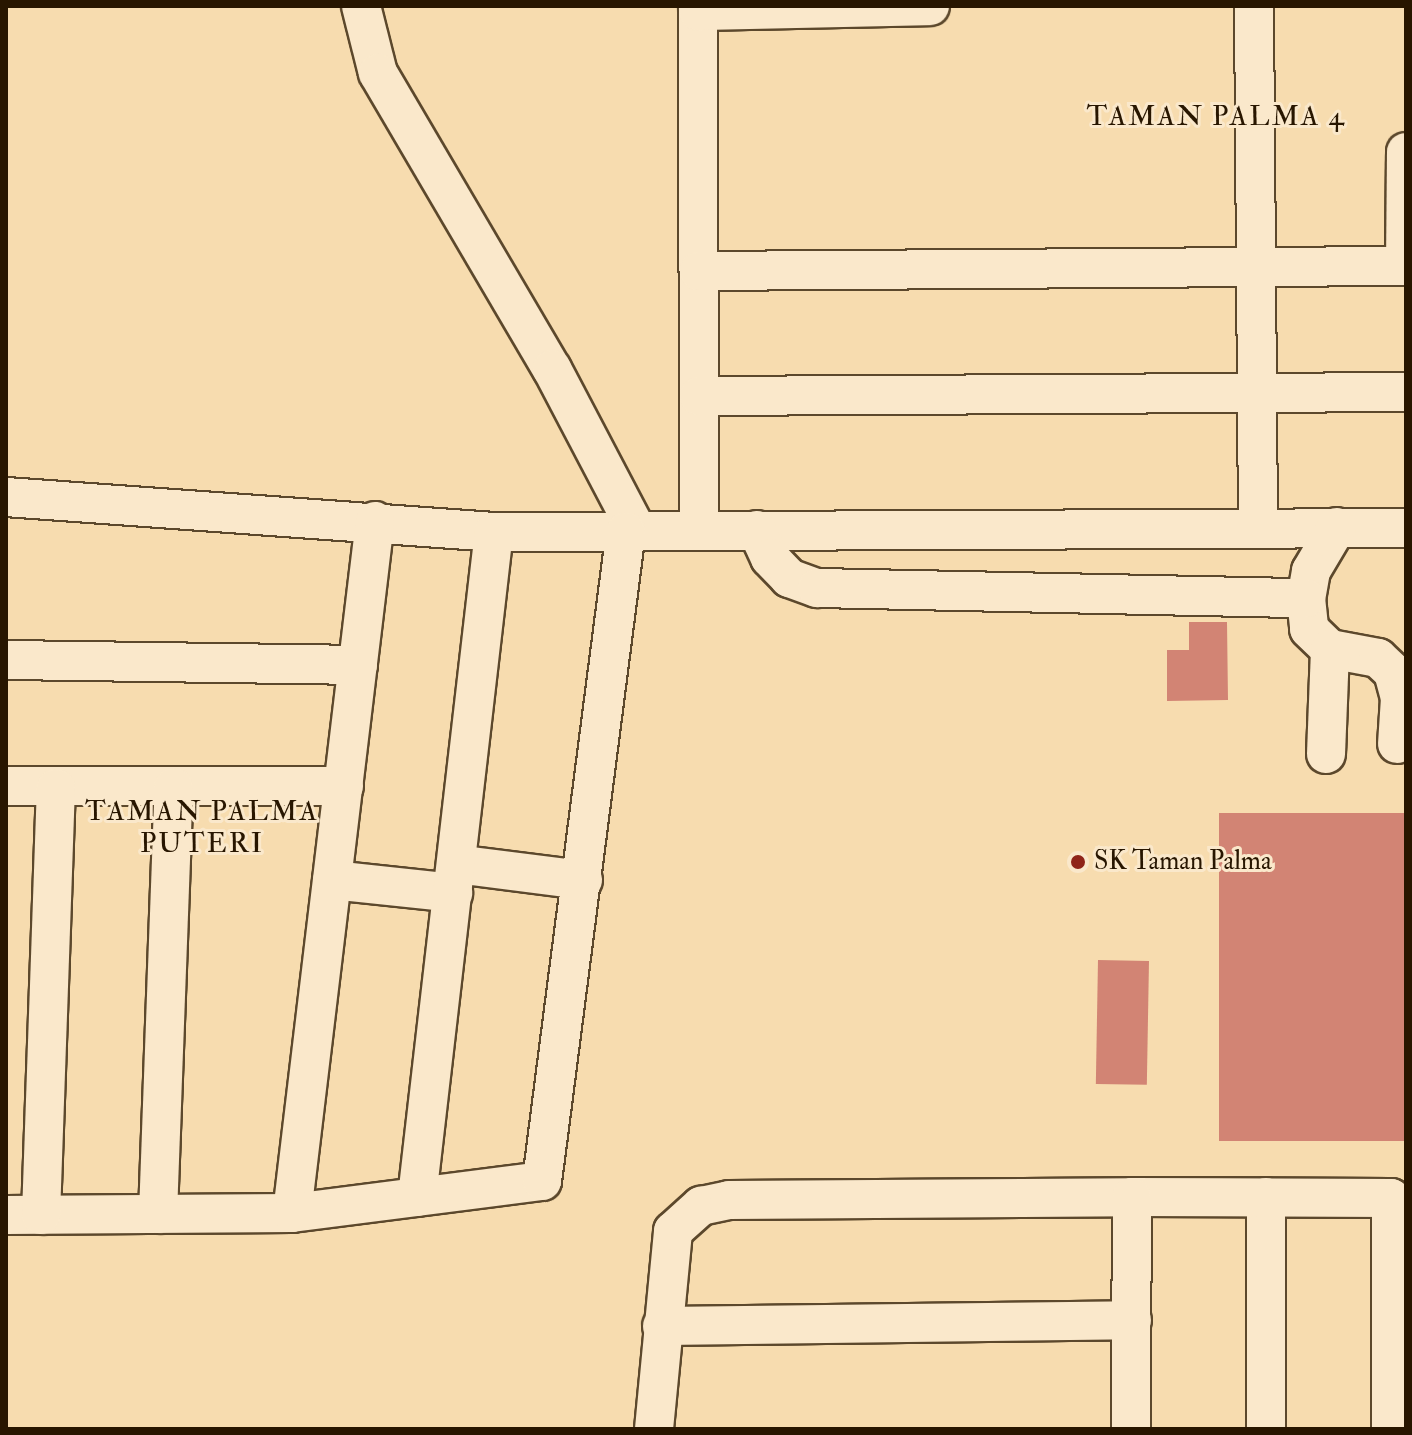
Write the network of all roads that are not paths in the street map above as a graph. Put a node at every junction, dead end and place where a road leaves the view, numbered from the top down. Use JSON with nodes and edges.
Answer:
{"nodes":[{"id":1,"x":361,"y":6,"type":"edge"},
{"id":2,"x":930,"y":6,"type":"edge"},
{"id":3,"x":1254,"y":6,"type":"edge"},
{"id":4,"x":698,"y":8,"type":"edge"},
{"id":5,"x":1406,"y":152,"type":"edge"},
{"id":6,"x":1406,"y":266,"type":"edge"},
{"id":7,"x":1256,"y":267,"type":"junction"},
{"id":8,"x":699,"y":271,"type":"junction"},
{"id":9,"x":1257,"y":390,"type":"junction"},
{"id":10,"x":1406,"y":392,"type":"edge"},
{"id":11,"x":699,"y":396,"type":"junction"},
{"id":12,"x":6,"y":497,"type":"edge"},
{"id":13,"x":375,"y":521,"type":"junction"},
{"id":14,"x":1258,"y":526,"type":"junction"},
{"id":15,"x":1337,"y":527,"type":"junction"},
{"id":16,"x":1406,"y":528,"type":"edge"},
{"id":17,"x":757,"y":530,"type":"junction"},
{"id":18,"x":632,"y":531,"type":"junction"},
{"id":19,"x":699,"y":531,"type":"junction"},
{"id":20,"x":494,"y":532,"type":"junction"},
{"id":21,"x":1306,"y":598,"type":"junction"},
{"id":22,"x":1330,"y":649,"type":"junction"},
{"id":23,"x":6,"y":660,"type":"edge"},
{"id":24,"x":358,"y":665,"type":"junction"},
{"id":25,"x":1397,"y":744,"type":"dead end"},
{"id":26,"x":1326,"y":754,"type":"dead end"},
{"id":27,"x":6,"y":786,"type":"edge"},
{"id":28,"x":344,"y":786,"type":"junction"},
{"id":29,"x":174,"y":787,"type":"junction"},
{"id":30,"x":56,"y":788,"type":"junction"},
{"id":31,"x":454,"y":878,"type":"junction"},
{"id":32,"x":332,"y":880,"type":"junction"},
{"id":33,"x":583,"y":880,"type":"junction"},
{"id":34,"x":417,"y":1197,"type":"junction"},
{"id":35,"x":1132,"y":1197,"type":"junction"},
{"id":36,"x":1266,"y":1197,"type":"junction"},
{"id":37,"x":1399,"y":1198,"type":"edge"},
{"id":38,"x":292,"y":1213,"type":"junction"},
{"id":39,"x":158,"y":1214,"type":"junction"},
{"id":40,"x":23,"y":1215,"type":"edge"},
{"id":41,"x":1132,"y":1320,"type":"junction"},
{"id":42,"x":662,"y":1326,"type":"junction"},
{"id":43,"x":654,"y":1429,"type":"edge"},
{"id":44,"x":1131,"y":1429,"type":"edge"},
{"id":45,"x":1266,"y":1429,"type":"edge"},
{"id":46,"x":1391,"y":1429,"type":"edge"}],
"edges":[{"from":1,"to":18,"type":"street"},
{"from":2,"to":4,"type":"street"},
{"from":3,"to":7,"type":"street"},
{"from":4,"to":8,"type":"street"},
{"from":5,"to":6,"type":"street"},
{"from":6,"to":7,"type":"street"},
{"from":7,"to":8,"type":"street"},
{"from":7,"to":9,"type":"street"},
{"from":8,"to":11,"type":"street"},
{"from":9,"to":10,"type":"street"},
{"from":9,"to":11,"type":"street"},
{"from":9,"to":14,"type":"street"},
{"from":11,"to":19,"type":"street"},
{"from":12,"to":13,"type":"street"},
{"from":13,"to":20,"type":"street"},
{"from":13,"to":24,"type":"street"},
{"from":14,"to":15,"type":"street"},
{"from":14,"to":17,"type":"street"},
{"from":15,"to":16,"type":"street"},
{"from":15,"to":21,"type":"street"},
{"from":17,"to":19,"type":"street"},
{"from":17,"to":21,"type":"street"},
{"from":18,"to":19,"type":"street"},
{"from":18,"to":20,"type":"street"},
{"from":18,"to":33,"type":"street"},
{"from":20,"to":31,"type":"street"},
{"from":21,"to":22,"type":"street"},
{"from":22,"to":25,"type":"street"},
{"from":22,"to":26,"type":"street"},
{"from":23,"to":24,"type":"street"},
{"from":24,"to":28,"type":"street"},
{"from":27,"to":30,"type":"street"},
{"from":28,"to":29,"type":"street"},
{"from":28,"to":32,"type":"street"},
{"from":29,"to":30,"type":"street"},
{"from":29,"to":39,"type":"street"},
{"from":30,"to":40,"type":"street"},
{"from":31,"to":32,"type":"street"},
{"from":31,"to":33,"type":"street"},
{"from":31,"to":34,"type":"street"},
{"from":32,"to":38,"type":"street"},
{"from":33,"to":34,"type":"street"},
{"from":34,"to":38,"type":"street"},
{"from":35,"to":36,"type":"street"},
{"from":35,"to":41,"type":"street"},
{"from":35,"to":42,"type":"street"},
{"from":36,"to":37,"type":"street"},
{"from":36,"to":45,"type":"street"},
{"from":37,"to":46,"type":"street"},
{"from":38,"to":39,"type":"street"},
{"from":39,"to":40,"type":"street"},
{"from":41,"to":42,"type":"street"},
{"from":41,"to":44,"type":"street"},
{"from":42,"to":43,"type":"street"}]}
